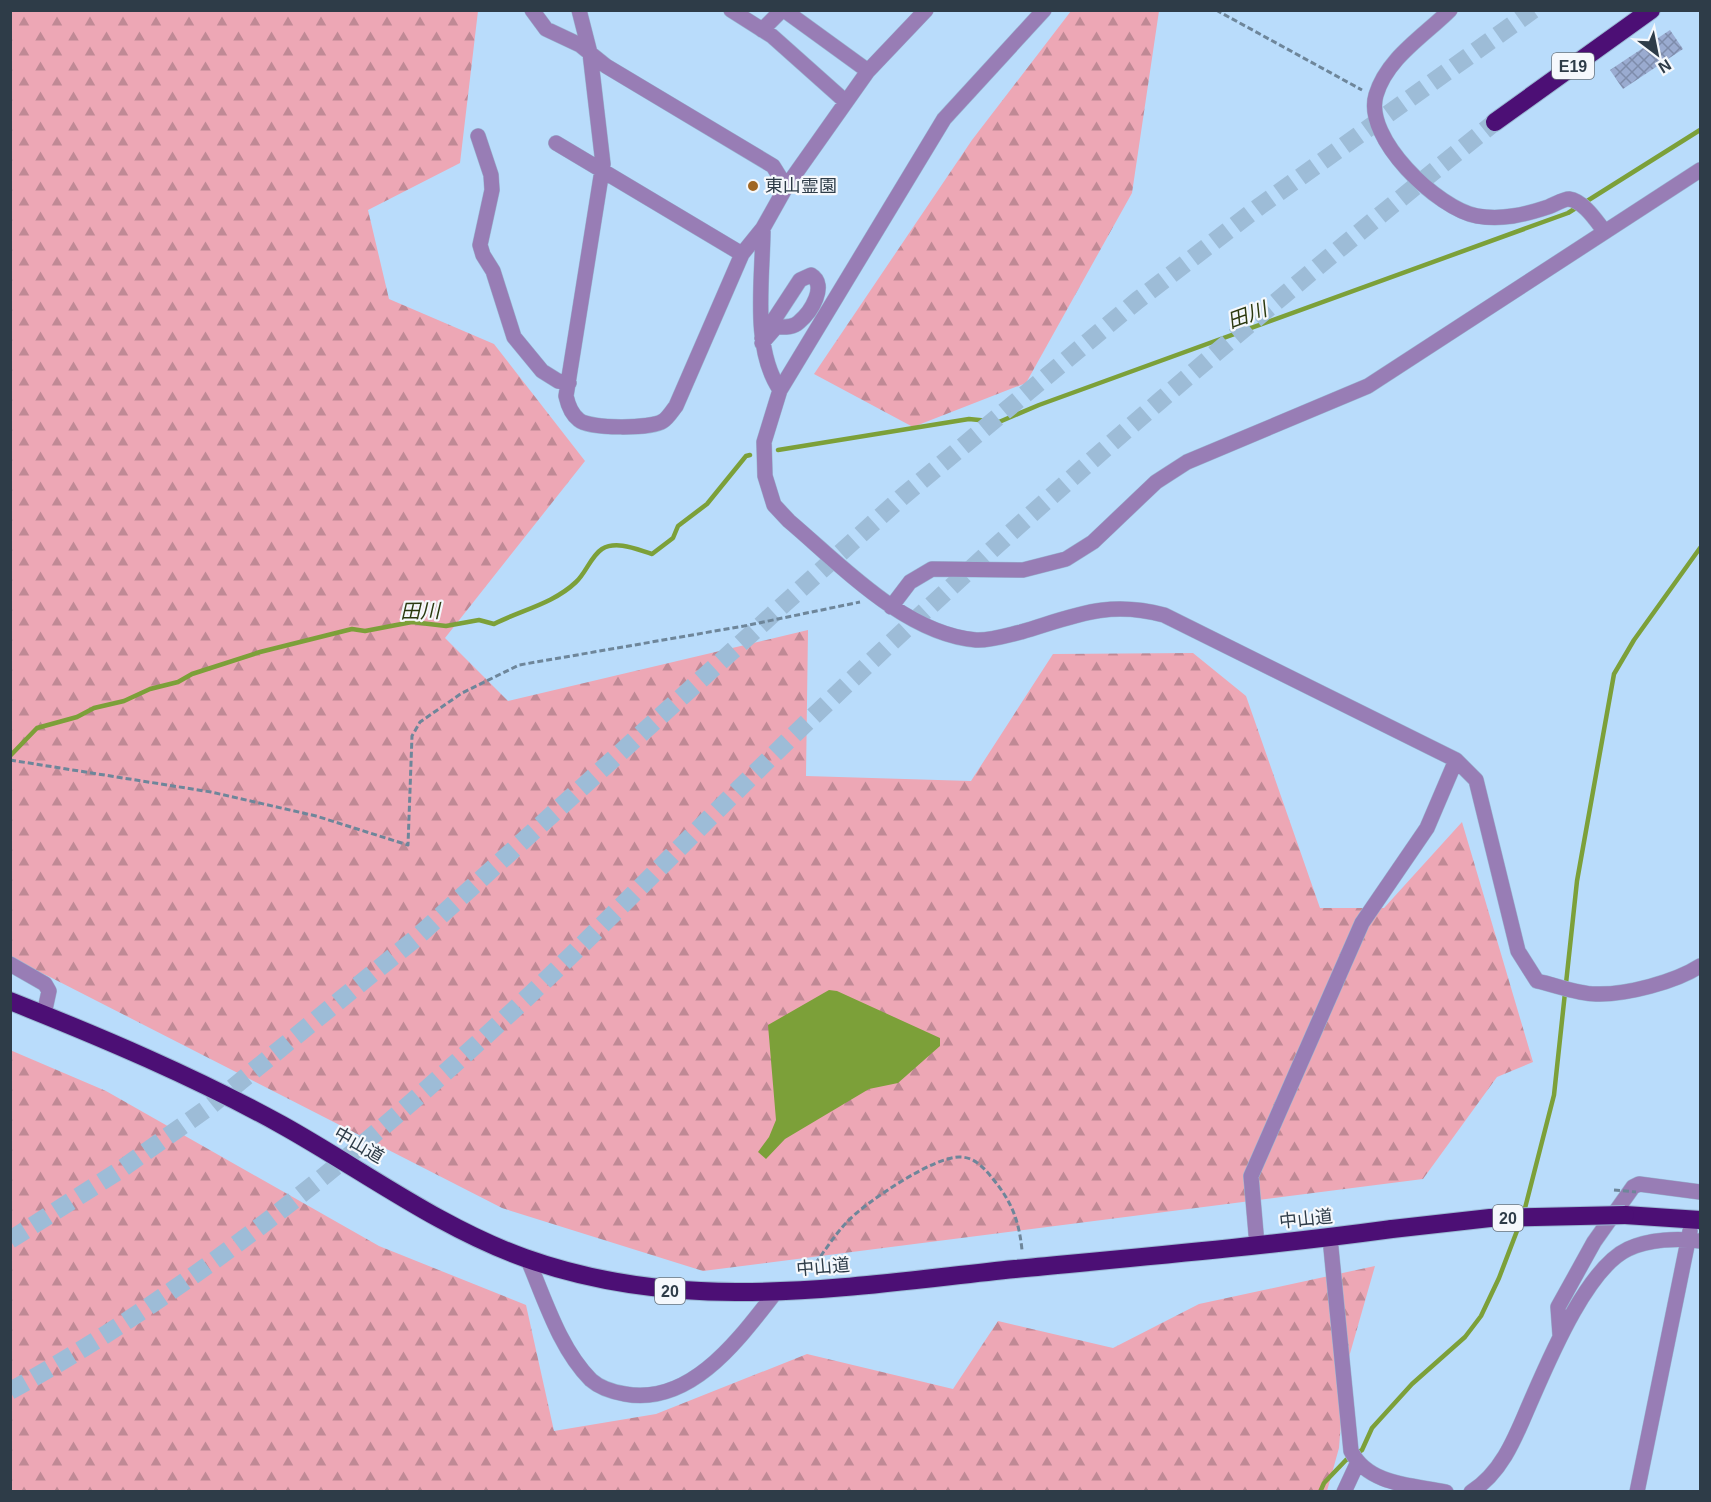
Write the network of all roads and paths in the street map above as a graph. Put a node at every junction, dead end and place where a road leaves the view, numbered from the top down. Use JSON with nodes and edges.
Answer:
{"nodes":[{"id":1,"x":532,"y":10,"type":"edge"},
{"id":2,"x":579,"y":10,"type":"edge"},
{"id":3,"x":731,"y":10,"type":"edge"},
{"id":4,"x":783,"y":10,"type":"edge"},
{"id":5,"x":926,"y":10,"type":"edge"},
{"id":6,"x":1044,"y":10,"type":"edge"},
{"id":7,"x":1216,"y":10,"type":"edge"},
{"id":8,"x":1450,"y":10,"type":"edge"},
{"id":9,"x":1651,"y":10,"type":"edge"},
{"id":10,"x":762,"y":30,"type":"junction"},
{"id":11,"x":590,"y":54,"type":"junction"},
{"id":12,"x":868,"y":71,"type":"junction"},
{"id":13,"x":1375,"y":97,"type":"junction"},
{"id":14,"x":846,"y":102,"type":"junction"},
{"id":15,"x":1495,"y":122,"type":"tunnel mouth"},
{"id":16,"x":478,"y":136,"type":"dead end"},
{"id":17,"x":556,"y":143,"type":"dead end"},
{"id":18,"x":603,"y":170,"type":"junction"},
{"id":19,"x":1701,"y":170,"type":"edge"},
{"id":20,"x":786,"y":187,"type":"junction"},
{"id":21,"x":763,"y":228,"type":"junction"},
{"id":22,"x":1605,"y":232,"type":"junction"},
{"id":23,"x":742,"y":254,"type":"junction"},
{"id":24,"x":569,"y":383,"type":"junction"},
{"id":25,"x":780,"y":390,"type":"junction"},
{"id":26,"x":862,"y":602,"type":"dead end"},
{"id":27,"x":891,"y":607,"type":"junction"},
{"id":28,"x":10,"y":760,"type":"edge"},
{"id":29,"x":1456,"y":760,"type":"junction"},
{"id":30,"x":10,"y":963,"type":"edge"},
{"id":31,"x":1701,"y":966,"type":"edge"},
{"id":32,"x":10,"y":1001,"type":"edge"},
{"id":33,"x":44,"y":1014,"type":"junction"},
{"id":34,"x":1614,"y":1190,"type":"dead end"},
{"id":35,"x":1636,"y":1192,"type":"dead end"},
{"id":36,"x":1701,"y":1192,"type":"edge"},
{"id":37,"x":1696,"y":1220,"type":"edge"},
{"id":38,"x":1330,"y":1238,"type":"junction"},
{"id":39,"x":1694,"y":1240,"type":"edge"},
{"id":40,"x":1257,"y":1245,"type":"junction"},
{"id":41,"x":1022,"y":1250,"type":"dead end"},
{"id":42,"x":528,"y":1260,"type":"junction"},
{"id":43,"x":810,"y":1271,"type":"dead end"},
{"id":44,"x":775,"y":1293,"type":"junction"},
{"id":45,"x":1560,"y":1335,"type":"junction"},
{"id":46,"x":1355,"y":1459,"type":"junction"},
{"id":47,"x":1344,"y":1491,"type":"edge"},
{"id":48,"x":1446,"y":1491,"type":"edge"},
{"id":49,"x":1471,"y":1491,"type":"edge"},
{"id":50,"x":1637,"y":1491,"type":"edge"}],
"edges":[{"from":1,"to":11,"type":"street"},
{"from":2,"to":11,"type":"street"},
{"from":3,"to":10,"type":"street"},
{"from":4,"to":10,"type":"street"},
{"from":4,"to":12,"type":"street"},
{"from":5,"to":12,"type":"street"},
{"from":6,"to":25,"type":"street"},
{"from":7,"to":13,"type":"path"},
{"from":8,"to":13,"type":"street"},
{"from":9,"to":15,"type":"highway","number":"E19"},
{"from":10,"to":14,"type":"street"},
{"from":11,"to":18,"type":"street"},
{"from":11,"to":20,"type":"street"},
{"from":12,"to":14,"type":"street"},
{"from":13,"to":22,"type":"street"},
{"from":14,"to":20,"type":"street"},
{"from":16,"to":24,"type":"street"},
{"from":17,"to":18,"type":"street"},
{"from":18,"to":23,"type":"street"},
{"from":18,"to":24,"type":"street"},
{"from":19,"to":22,"type":"street"},
{"from":20,"to":21,"type":"street"},
{"from":21,"to":23,"type":"street"},
{"from":21,"to":25,"type":"street"},
{"from":22,"to":27,"type":"street"},
{"from":23,"to":24,"type":"street"},
{"from":25,"to":27,"type":"street"},
{"from":26,"to":28,"type":"path"},
{"from":27,"to":29,"type":"street"},
{"from":29,"to":31,"type":"street"},
{"from":29,"to":40,"type":"street"},
{"from":30,"to":33,"type":"street"},
{"from":32,"to":33,"type":"highway","name":"中山道","number":"20"},
{"from":33,"to":42,"type":"highway","name":"中山道","number":"20"},
{"from":34,"to":35,"type":"path","bridge":true},
{"from":36,"to":45,"type":"street"},
{"from":37,"to":38,"type":"highway","name":"中山道","number":"20","bridge":true},
{"from":37,"to":39,"type":"street"},
{"from":38,"to":40,"type":"highway","name":"中山道","number":"20"},
{"from":38,"to":46,"type":"street"},
{"from":39,"to":45,"type":"street"},
{"from":39,"to":50,"type":"street"},
{"from":40,"to":44,"type":"highway","name":"中山道","number":"20"},
{"from":41,"to":43,"type":"path"},
{"from":42,"to":44,"type":"highway","name":"中山道","number":"20"},
{"from":42,"to":44,"type":"street"},
{"from":45,"to":49,"type":"street"},
{"from":46,"to":47,"type":"street"},
{"from":46,"to":48,"type":"street"}]}
